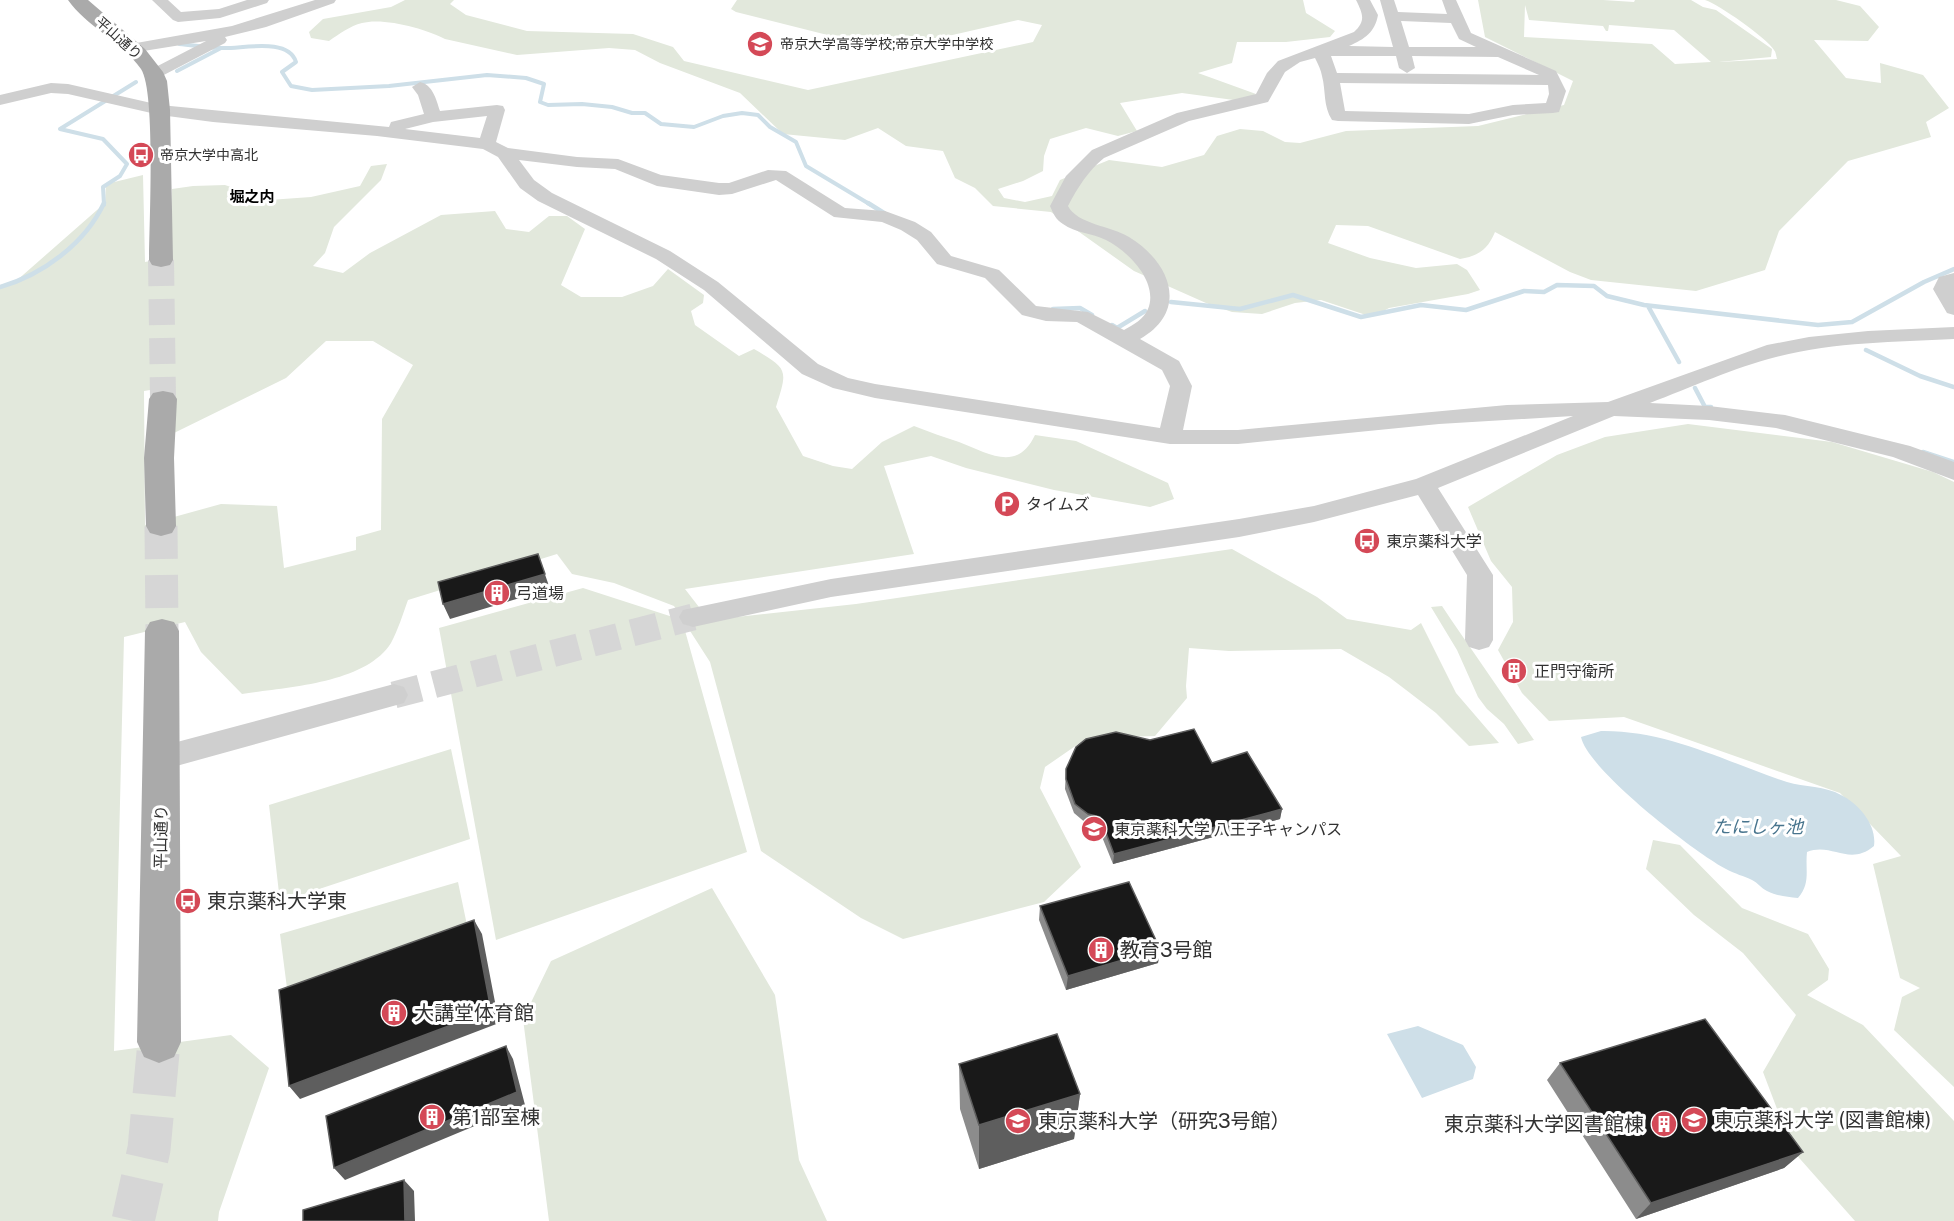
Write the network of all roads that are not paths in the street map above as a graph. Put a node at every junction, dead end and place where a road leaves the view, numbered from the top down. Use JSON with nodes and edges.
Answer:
{"nodes":[{"id":1,"x":77,"y":0,"type":"edge"},
{"id":2,"x":159,"y":0,"type":"edge"},
{"id":3,"x":262,"y":0,"type":"edge"},
{"id":4,"x":329,"y":0,"type":"edge"},
{"id":5,"x":1363,"y":0,"type":"edge"},
{"id":6,"x":1449,"y":0,"type":"edge"},
{"id":7,"x":235,"y":4,"type":"edge"},
{"id":8,"x":1389,"y":8,"type":"edge"},
{"id":9,"x":1457,"y":19,"type":"junction"},
{"id":10,"x":241,"y":34,"type":"dead end"},
{"id":11,"x":131,"y":48,"type":"junction"},
{"id":12,"x":1321,"y":51,"type":"junction"},
{"id":13,"x":1401,"y":51,"type":"junction"},
{"id":14,"x":1501,"y":52,"type":"junction"},
{"id":15,"x":1331,"y":78,"type":"junction"},
{"id":16,"x":1411,"y":79,"type":"junction"},
{"id":17,"x":1479,"y":80,"type":"junction"},
{"id":18,"x":1554,"y":80,"type":"junction"},
{"id":19,"x":143,"y":81,"type":"junction"},
{"id":20,"x":420,"y":87,"type":"dead end"},
{"id":21,"x":111,"y":97,"type":"junction"},
{"id":22,"x":0,"y":100,"type":"edge"},
{"id":23,"x":160,"y":110,"type":"junction"},
{"id":24,"x":1494,"y":116,"type":"junction"},
{"id":25,"x":433,"y":117,"type":"junction"},
{"id":26,"x":1427,"y":117,"type":"junction"},
{"id":27,"x":377,"y":131,"type":"junction"},
{"id":28,"x":495,"y":149,"type":"junction"},
{"id":29,"x":161,"y":260,"type":"tunnel mouth"},
{"id":30,"x":1954,"y":279,"type":"edge"},
{"id":31,"x":1954,"y":309,"type":"edge"},
{"id":32,"x":1954,"y":333,"type":"edge"},
{"id":33,"x":1125,"y":339,"type":"junction"},
{"id":34,"x":163,"y":399,"type":"tunnel mouth"},
{"id":35,"x":1609,"y":410,"type":"junction"},
{"id":36,"x":1170,"y":437,"type":"junction"},
{"id":37,"x":1954,"y":472,"type":"edge"},
{"id":38,"x":1424,"y":484,"type":"junction"},
{"id":39,"x":161,"y":526,"type":"tunnel mouth"},
{"id":40,"x":1470,"y":559,"type":"dead end"},
{"id":41,"x":693,"y":617,"type":"tunnel mouth"},
{"id":42,"x":162,"y":631,"type":"tunnel mouth"},
{"id":43,"x":394,"y":695,"type":"tunnel mouth"},
{"id":44,"x":162,"y":758,"type":"junction"},
{"id":45,"x":159,"y":1042,"type":"tunnel mouth"}],
"edges":[{"from":1,"to":11,"type":"main road","name":"平山通り"},
{"from":2,"to":7,"type":"street"},
{"from":3,"to":7,"type":"street"},
{"from":4,"to":11,"type":"street"},
{"from":5,"to":12,"type":"street"},
{"from":6,"to":9,"type":"street"},
{"from":8,"to":9,"type":"street"},
{"from":8,"to":13,"type":"street"},
{"from":9,"to":14,"type":"street"},
{"from":10,"to":19,"type":"street"},
{"from":11,"to":19,"type":"main road","name":"平山通り"},
{"from":12,"to":13,"type":"street"},
{"from":12,"to":15,"type":"street"},
{"from":12,"to":33,"type":"street"},
{"from":13,"to":14,"type":"street"},
{"from":13,"to":16,"type":"street"},
{"from":14,"to":18,"type":"street"},
{"from":15,"to":16,"type":"street"},
{"from":15,"to":26,"type":"street"},
{"from":16,"to":17,"type":"street"},
{"from":16,"to":26,"type":"street"},
{"from":17,"to":18,"type":"street"},
{"from":17,"to":24,"type":"street"},
{"from":18,"to":24,"type":"street"},
{"from":19,"to":21,"type":"street"},
{"from":19,"to":23,"type":"main road"},
{"from":20,"to":25,"type":"street"},
{"from":21,"to":22,"type":"street"},
{"from":21,"to":23,"type":"street"},
{"from":23,"to":27,"type":"street"},
{"from":23,"to":29,"type":"main road"},
{"from":24,"to":26,"type":"street"},
{"from":25,"to":27,"type":"street"},
{"from":25,"to":28,"type":"street"},
{"from":27,"to":28,"type":"street"},
{"from":28,"to":33,"type":"street"},
{"from":28,"to":36,"type":"street"},
{"from":30,"to":31,"type":"street"},
{"from":32,"to":35,"type":"street"},
{"from":33,"to":36,"type":"street"},
{"from":34,"to":39,"type":"main road"},
{"from":35,"to":36,"type":"street"},
{"from":35,"to":37,"type":"street"},
{"from":35,"to":38,"type":"street"},
{"from":38,"to":40,"type":"street"},
{"from":38,"to":41,"type":"street"},
{"from":42,"to":44,"type":"main road","name":"平山通り"},
{"from":43,"to":44,"type":"street"},
{"from":44,"to":45,"type":"main road","name":"平山通り"}]}
